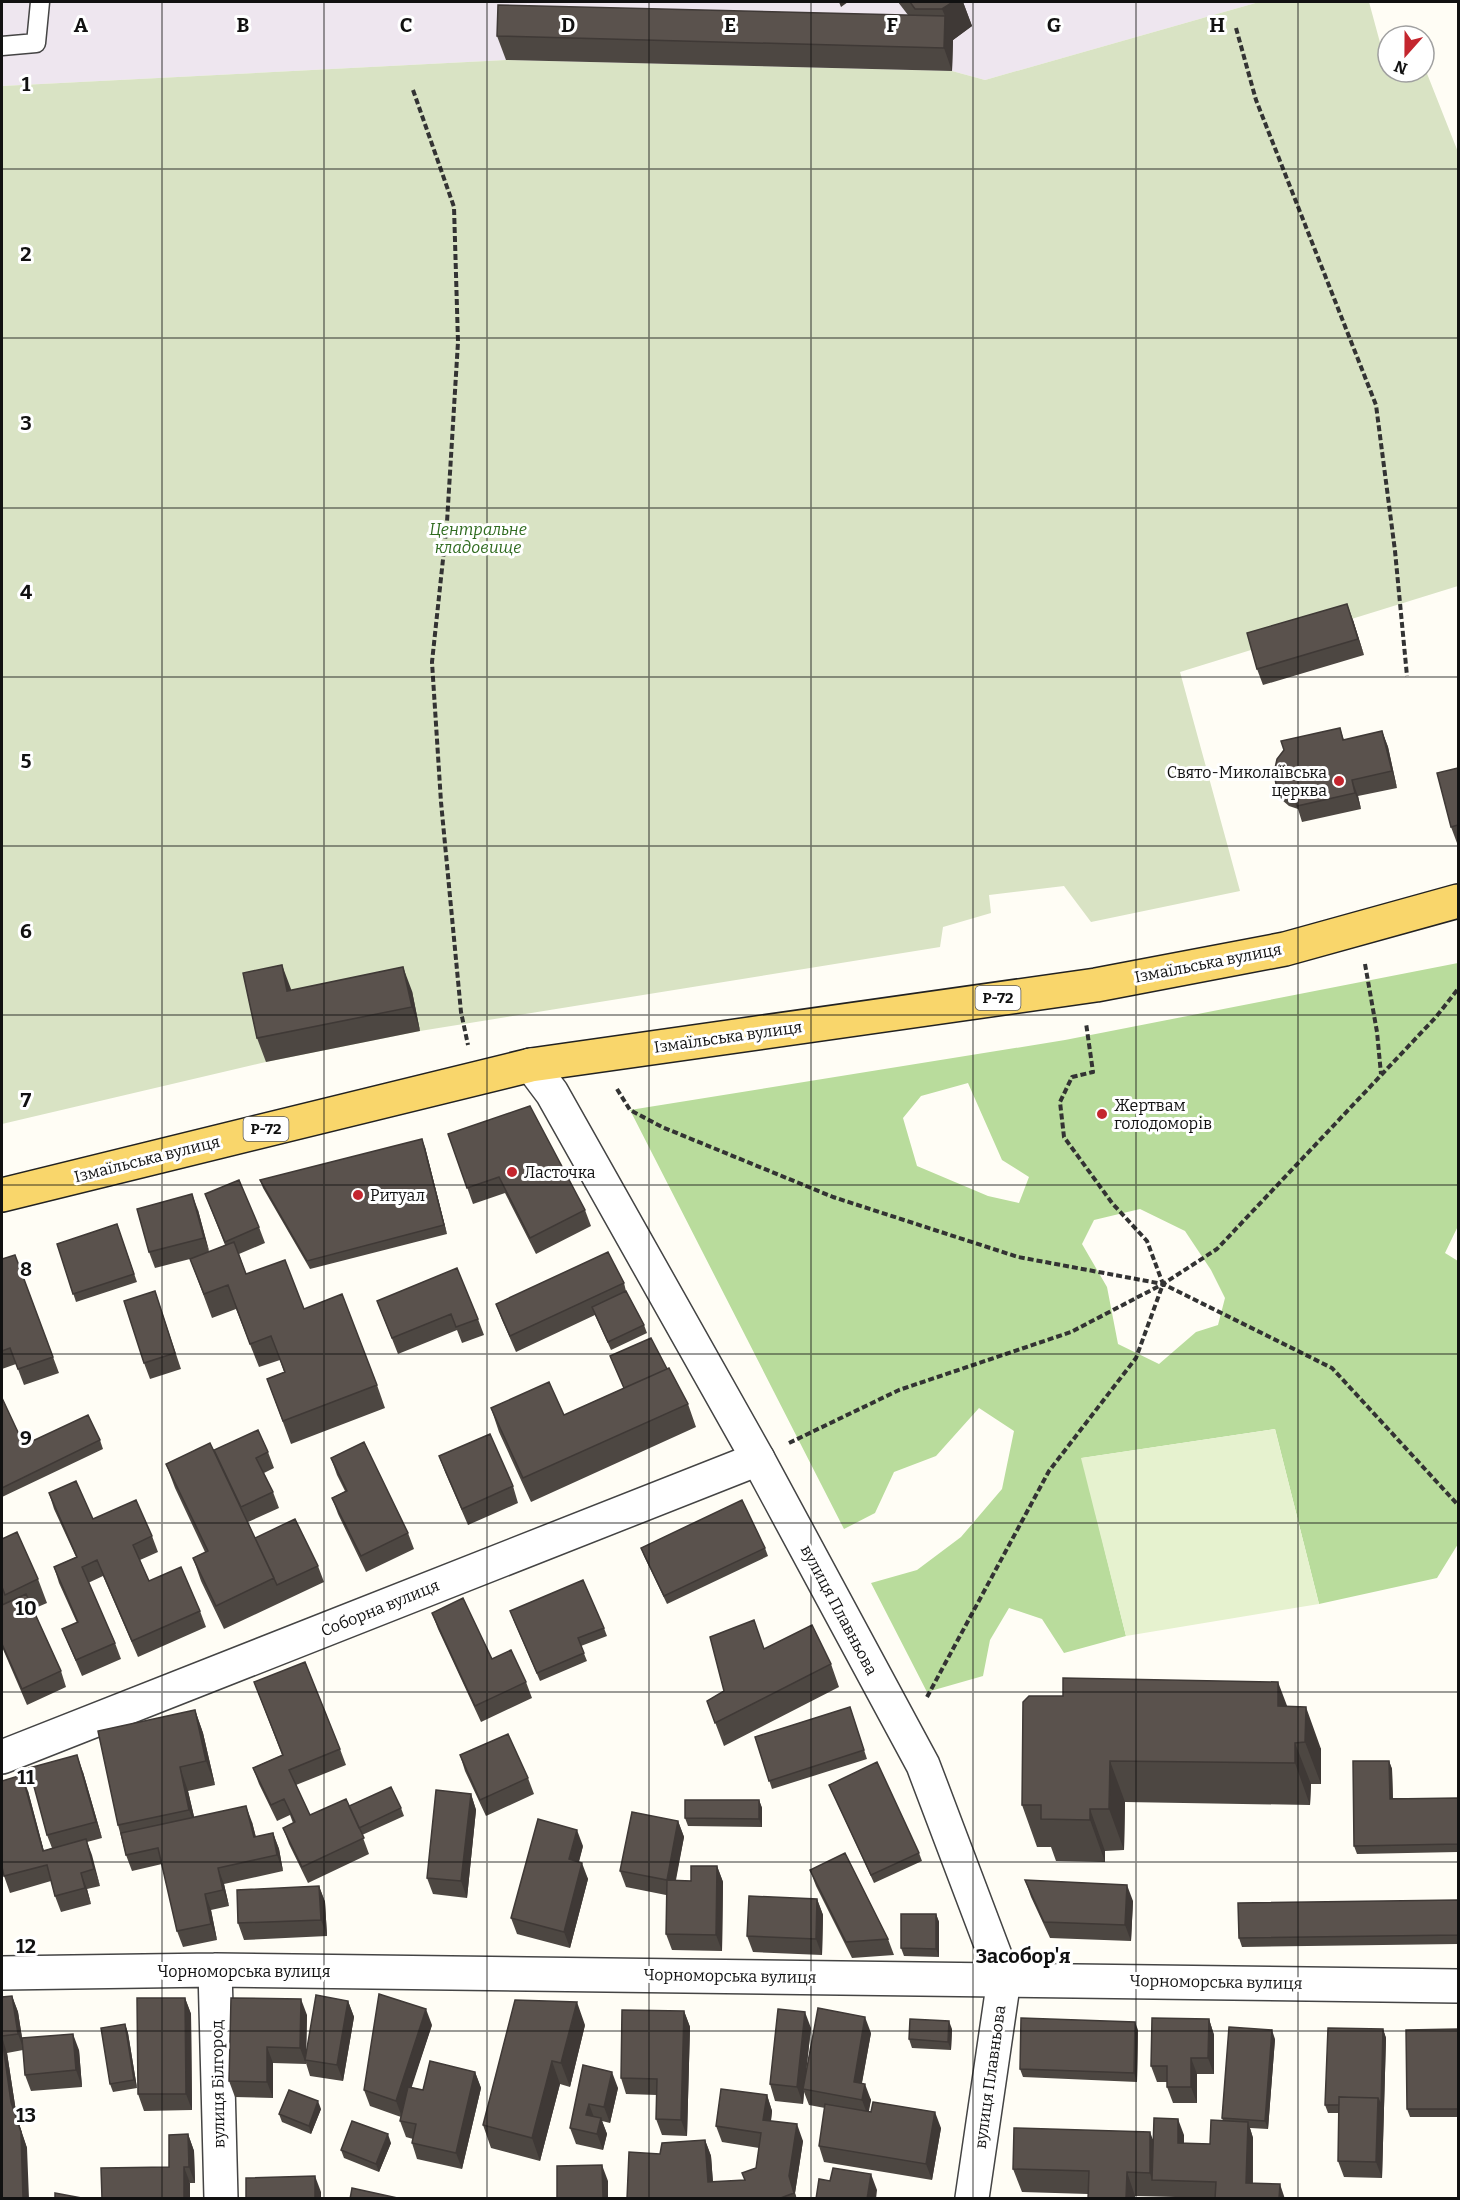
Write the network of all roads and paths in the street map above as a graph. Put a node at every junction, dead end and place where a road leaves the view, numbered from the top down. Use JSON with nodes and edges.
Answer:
{"nodes":[{"id":1,"x":40,"y":2,"type":"edge"},
{"id":2,"x":1236,"y":27,"type":"dead end"},
{"id":3,"x":2,"y":46,"type":"edge"},
{"id":4,"x":413,"y":90,"type":"dead end"},
{"id":5,"x":1407,"y":676,"type":"dead end"},
{"id":6,"x":1458,"y":901,"type":"edge"},
{"id":7,"x":1358,"y":929,"type":"junction"},
{"id":8,"x":1082,"y":986,"type":"junction"},
{"id":9,"x":1458,"y":989,"type":"edge"},
{"id":10,"x":608,"y":1054,"type":"junction"},
{"id":11,"x":531,"y":1065,"type":"junction"},
{"id":12,"x":1381,"y":1074,"type":"junction"},
{"id":13,"x":475,"y":1078,"type":"junction"},
{"id":14,"x":2,"y":1195,"type":"edge"},
{"id":15,"x":1163,"y":1284,"type":"junction"},
{"id":16,"x":758,"y":1459,"type":"junction"},
{"id":17,"x":1458,"y":1505,"type":"edge"},
{"id":18,"x":906,"y":1734,"type":"junction"},
{"id":19,"x":2,"y":1757,"type":"edge"},
{"id":20,"x":215,"y":1970,"type":"junction"},
{"id":21,"x":2,"y":1973,"type":"edge"},
{"id":22,"x":1004,"y":1979,"type":"junction"},
{"id":23,"x":1458,"y":1986,"type":"edge"},
{"id":24,"x":221,"y":2199,"type":"edge"},
{"id":25,"x":972,"y":2199,"type":"edge"}],
"edges":[{"from":1,"to":3,"type":"lane"},
{"from":2,"to":5,"type":"path"},
{"from":4,"to":13,"type":"path"},
{"from":6,"to":7,"type":"main road","name":"Ізмаїльська вулиця","number":"Р-72"},
{"from":7,"to":8,"type":"main road","name":"Ізмаїльська вулиця","number":"Р-72"},
{"from":7,"to":12,"type":"path"},
{"from":8,"to":10,"type":"main road","name":"Ізмаїльська вулиця","number":"Р-72"},
{"from":8,"to":15,"type":"path"},
{"from":9,"to":12,"type":"path"},
{"from":10,"to":11,"type":"main road","name":"Ізмаїльська вулиця","number":"Р-72"},
{"from":10,"to":15,"type":"path"},
{"from":11,"to":13,"type":"main road","name":"Ізмаїльська вулиця","number":"Р-72"},
{"from":11,"to":16,"type":"street","name":"вулиця Плавньова"},
{"from":12,"to":15,"type":"path"},
{"from":13,"to":14,"type":"main road","name":"Ізмаїльська вулиця","number":"Р-72"},
{"from":15,"to":16,"type":"path"},
{"from":15,"to":17,"type":"path"},
{"from":15,"to":18,"type":"path"},
{"from":16,"to":18,"type":"street","name":"вулиця Плавньова"},
{"from":16,"to":19,"type":"street","name":"Соборна вулиця"},
{"from":18,"to":22,"type":"street","name":"вулиця Плавньова"},
{"from":20,"to":21,"type":"street","name":"Чорноморська вулиця"},
{"from":20,"to":22,"type":"street","name":"Чорноморська вулиця"},
{"from":20,"to":24,"type":"street","name":"вулиця Білгород"},
{"from":22,"to":23,"type":"street","name":"Чорноморська вулиця"},
{"from":22,"to":25,"type":"street","name":"вулиця Плавньова"}]}
